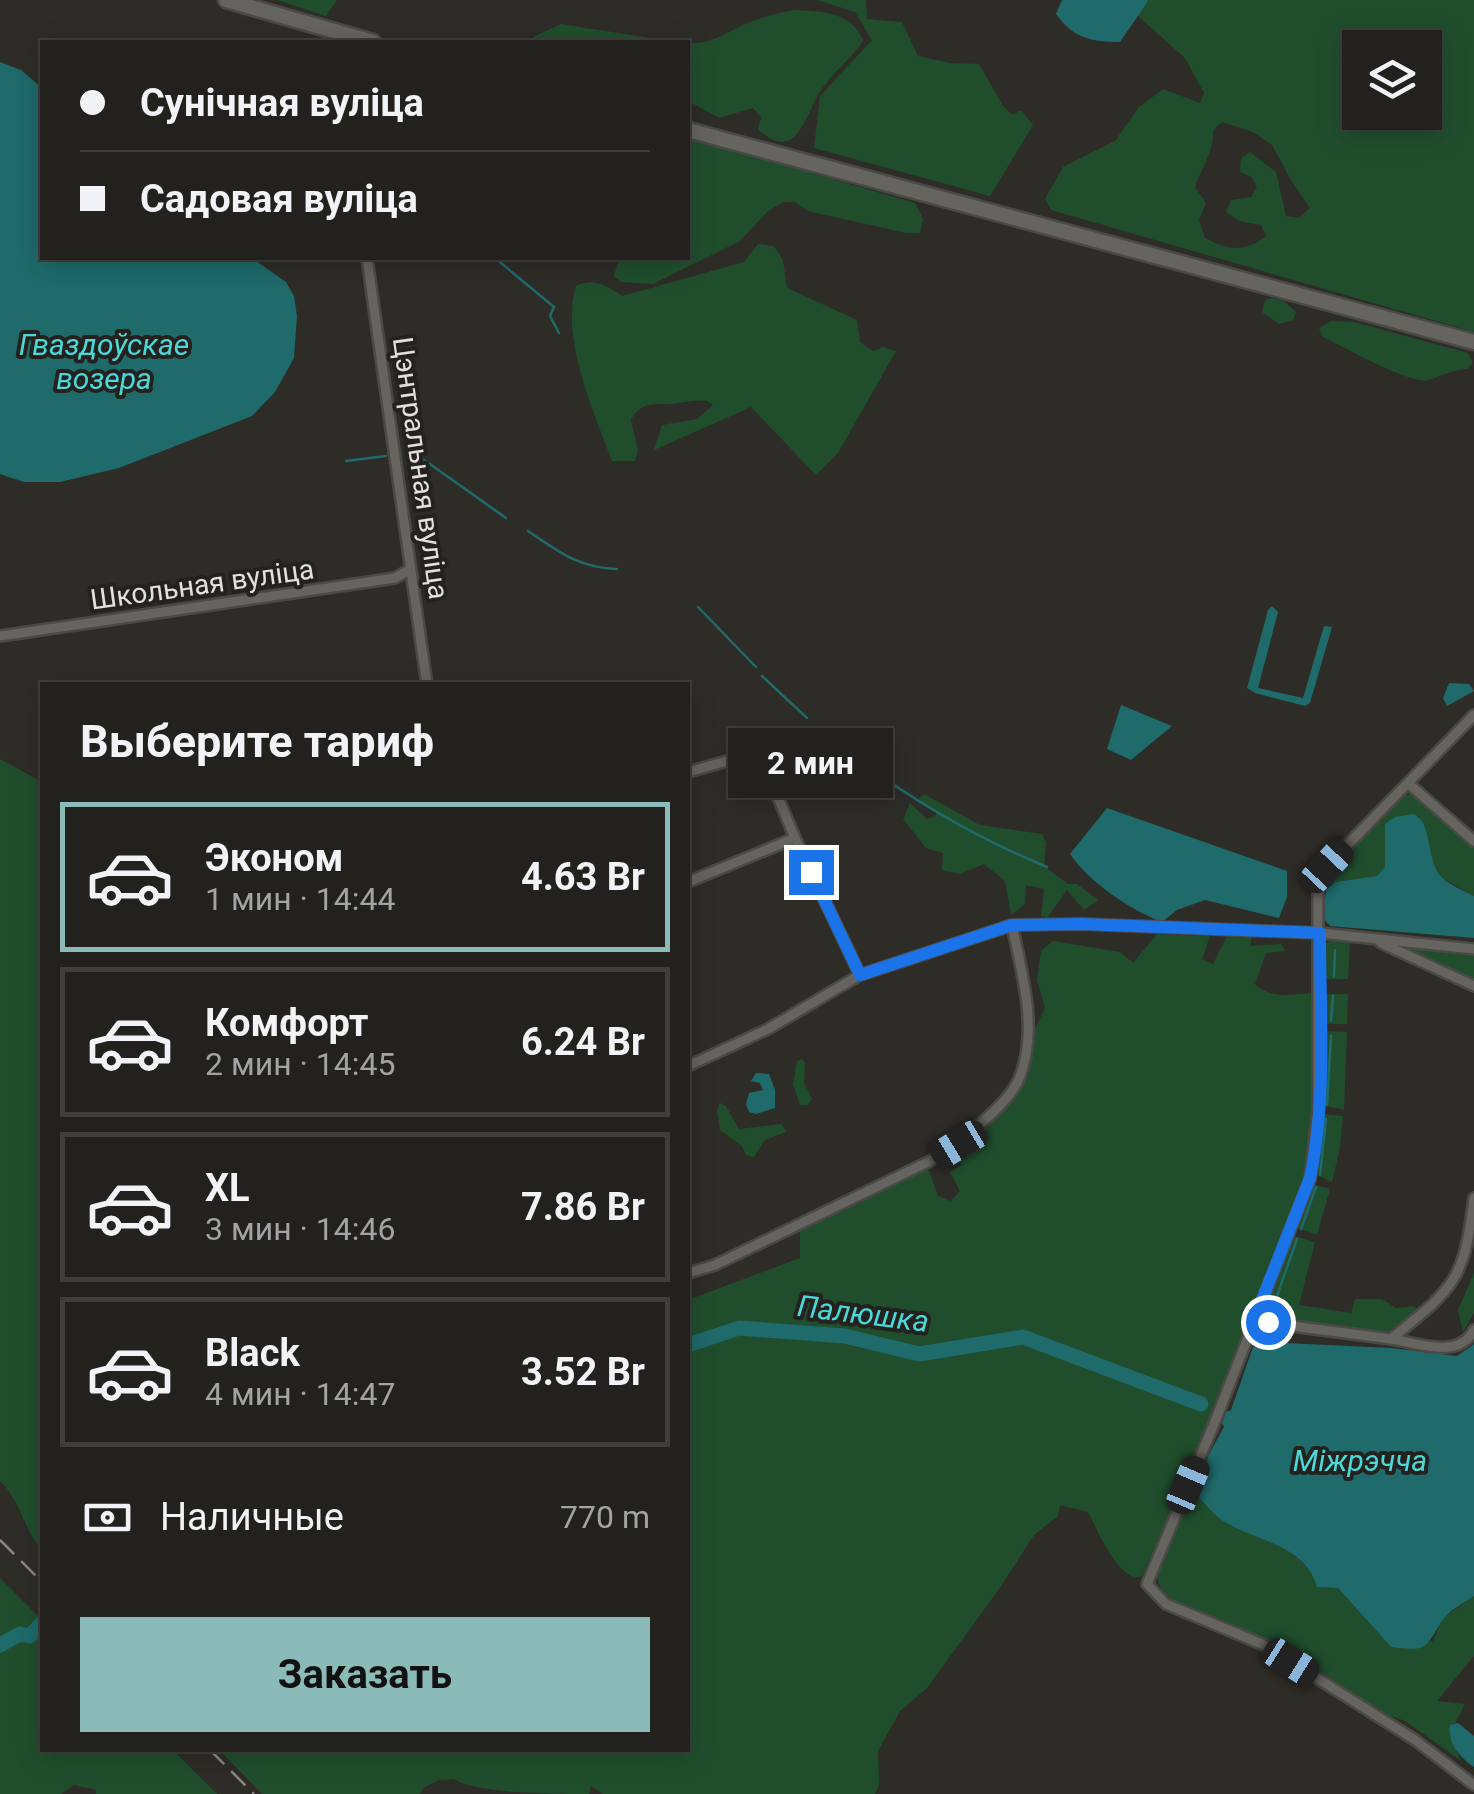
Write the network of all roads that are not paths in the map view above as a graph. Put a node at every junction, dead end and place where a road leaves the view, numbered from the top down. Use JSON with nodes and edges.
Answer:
{"nodes":[{"id":1,"x":226,"y":0,"type":"edge"},
{"id":2,"x":333,"y":37,"type":"edge"},
{"id":3,"x":690,"y":131,"type":"edge"},
{"id":4,"x":367,"y":260,"type":"edge"},
{"id":5,"x":1474,"y":342,"type":"edge"},
{"id":6,"x":409,"y":570,"type":"junction"},
{"id":7,"x":0,"y":636,"type":"edge"},
{"id":8,"x":427,"y":682,"type":"edge"},
{"id":9,"x":1474,"y":715,"type":"edge"},
{"id":10,"x":690,"y":771,"type":"edge"},
{"id":11,"x":1409,"y":784,"type":"junction"},
{"id":12,"x":795,"y":838,"type":"junction"},
{"id":13,"x":1474,"y":840,"type":"edge"},
{"id":14,"x":690,"y":881,"type":"edge"},
{"id":15,"x":1012,"y":925,"type":"junction"},
{"id":16,"x":1320,"y":933,"type":"junction"},
{"id":17,"x":1374,"y":940,"type":"junction"},
{"id":18,"x":1474,"y":949,"type":"edge"},
{"id":19,"x":860,"y":975,"type":"junction"},
{"id":20,"x":1474,"y":986,"type":"edge"},
{"id":21,"x":690,"y":1065,"type":"edge"},
{"id":22,"x":1474,"y":1198,"type":"edge"},
{"id":23,"x":690,"y":1273,"type":"edge"},
{"id":24,"x":1254,"y":1320,"type":"junction"},
{"id":25,"x":1474,"y":1330,"type":"edge"},
{"id":26,"x":1391,"y":1339,"type":"junction"},
{"id":27,"x":1474,"y":1785,"type":"edge"}],
"edges":[{"from":1,"to":2,"type":"street"},
{"from":3,"to":5,"type":"street"},
{"from":4,"to":6,"type":"street","name":"Цэнтральная вуліца"},
{"from":6,"to":7,"type":"street","name":"Школьная вуліца"},
{"from":6,"to":8,"type":"street","name":"Цэнтральная вуліца"},
{"from":9,"to":11,"type":"street"},
{"from":10,"to":12,"type":"street"},
{"from":11,"to":13,"type":"street"},
{"from":11,"to":16,"type":"street"},
{"from":12,"to":14,"type":"street"},
{"from":12,"to":19,"type":"street"},
{"from":15,"to":16,"type":"street"},
{"from":15,"to":19,"type":"street"},
{"from":15,"to":23,"type":"street"},
{"from":16,"to":17,"type":"street"},
{"from":16,"to":24,"type":"street"},
{"from":17,"to":18,"type":"street"},
{"from":17,"to":20,"type":"street"},
{"from":19,"to":21,"type":"street"},
{"from":22,"to":26,"type":"street"},
{"from":24,"to":26,"type":"street"},
{"from":24,"to":27,"type":"street"},
{"from":25,"to":26,"type":"street"}]}
